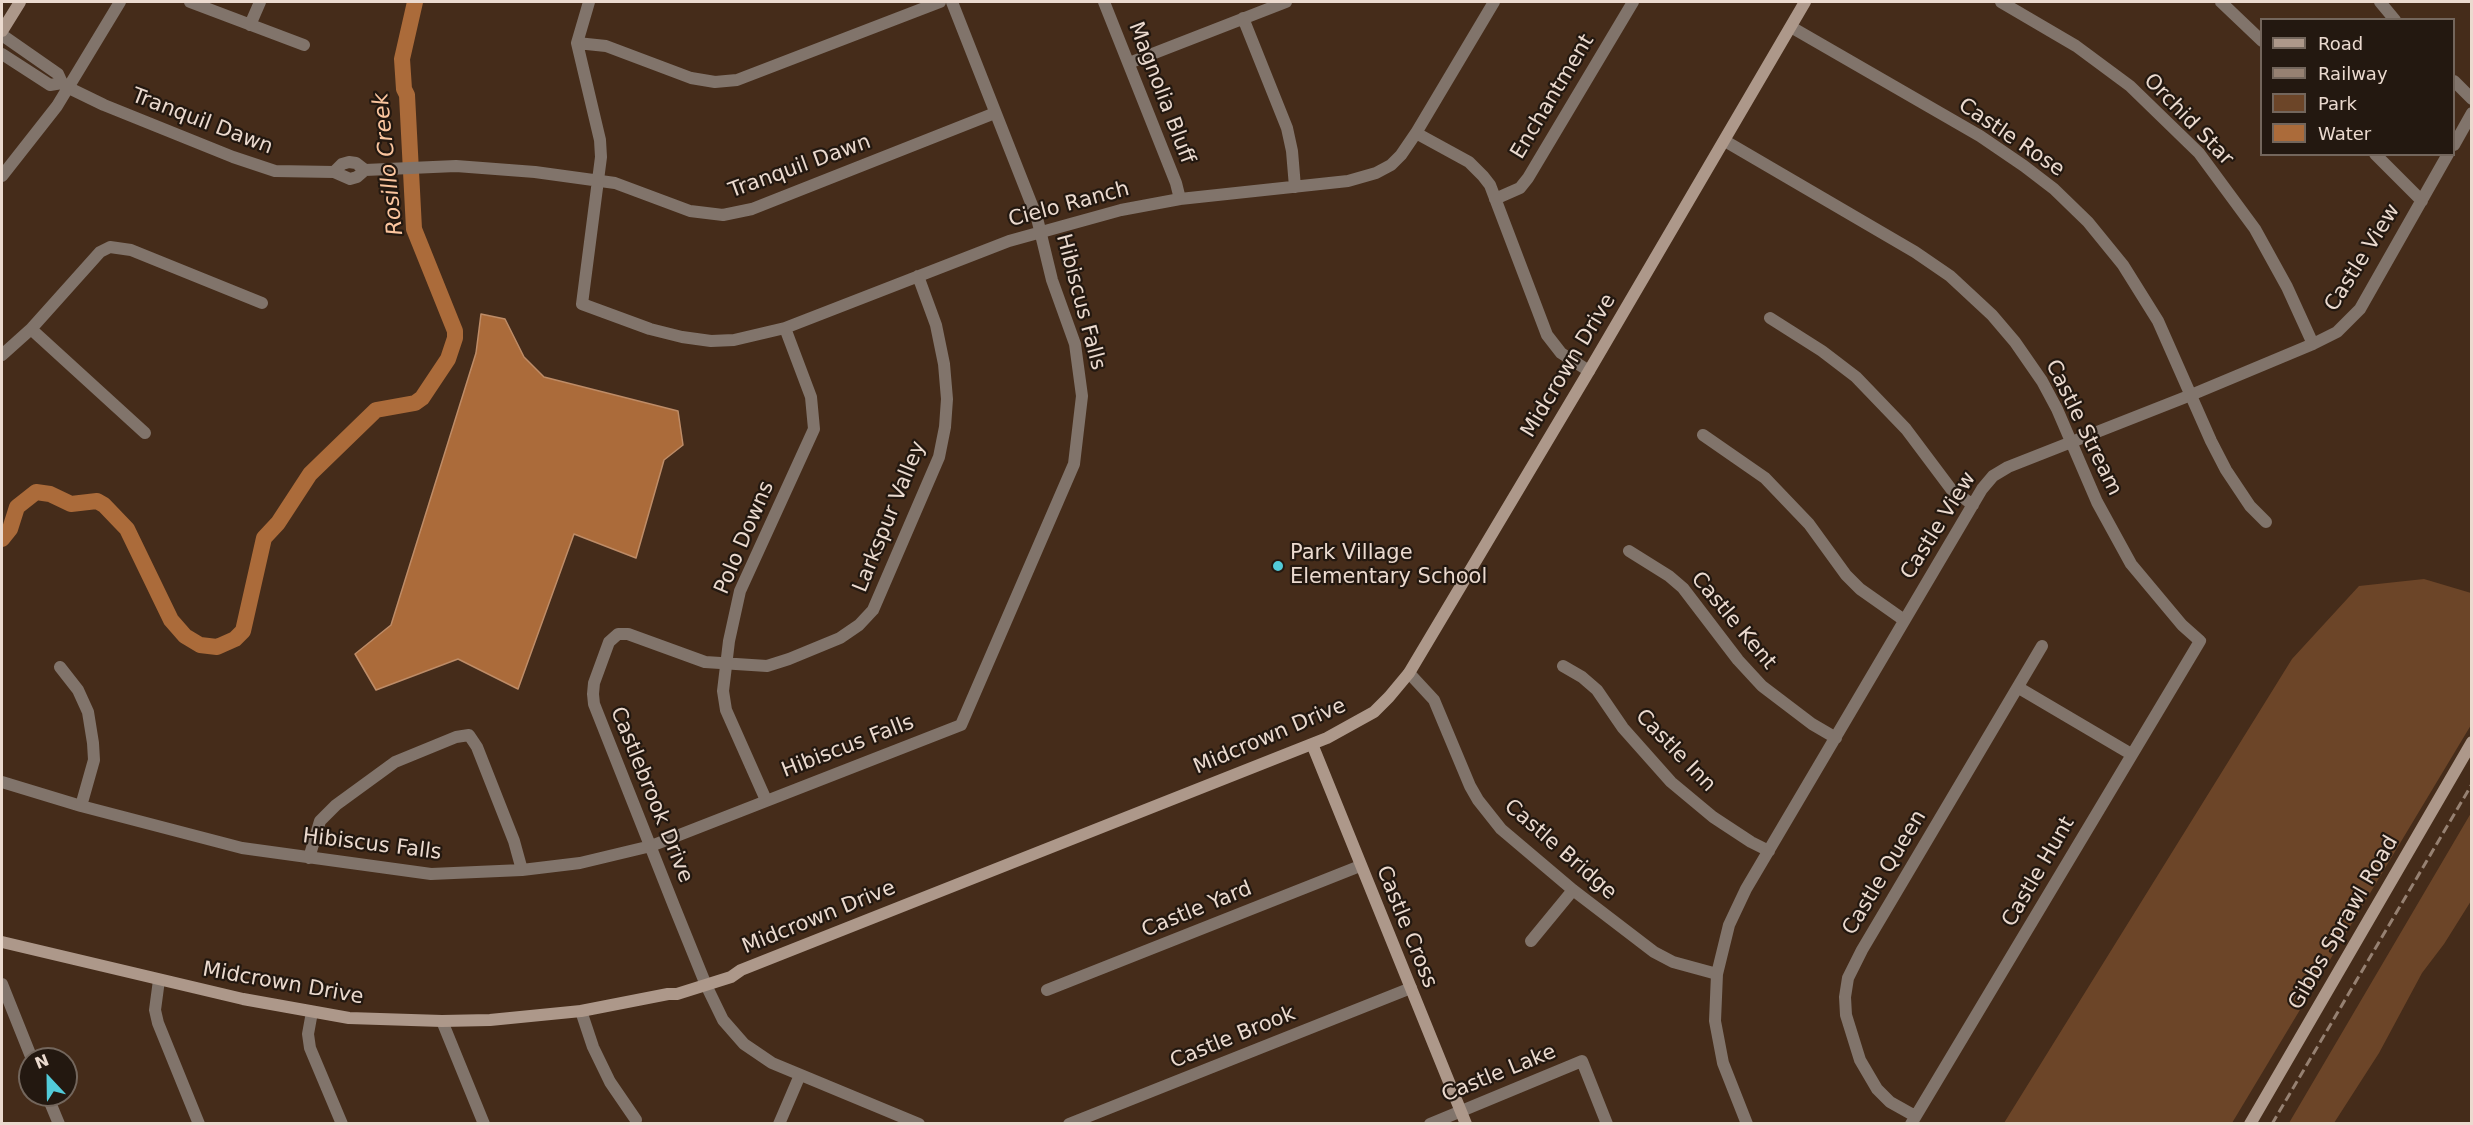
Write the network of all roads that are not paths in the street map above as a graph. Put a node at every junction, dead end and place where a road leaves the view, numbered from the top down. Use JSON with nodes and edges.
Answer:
{"nodes":[{"id":1,"x":20,"y":2,"type":"edge"},
{"id":2,"x":120,"y":2,"type":"edge"},
{"id":3,"x":190,"y":2,"type":"edge"},
{"id":4,"x":260,"y":2,"type":"edge"},
{"id":5,"x":588,"y":2,"type":"edge"},
{"id":6,"x":940,"y":2,"type":"edge"},
{"id":7,"x":952,"y":2,"type":"edge"},
{"id":8,"x":1104,"y":2,"type":"edge"},
{"id":9,"x":1286,"y":2,"type":"edge"},
{"id":10,"x":1494,"y":2,"type":"edge"},
{"id":11,"x":1633,"y":2,"type":"edge"},
{"id":12,"x":1805,"y":2,"type":"edge"},
{"id":13,"x":2001,"y":2,"type":"edge"},
{"id":14,"x":2221,"y":2,"type":"edge"},
{"id":15,"x":2380,"y":2,"type":"edge"},
{"id":16,"x":1244,"y":18,"type":"junction"},
{"id":17,"x":2393,"y":18,"type":"edge"},
{"id":18,"x":250,"y":25,"type":"junction"},
{"id":19,"x":1791,"y":27,"type":"junction"},
{"id":20,"x":2,"y":33,"type":"edge"},
{"id":21,"x":2260,"y":38,"type":"edge"},
{"id":22,"x":577,"y":43,"type":"junction"},
{"id":23,"x":304,"y":45,"type":"dead end"},
{"id":24,"x":2,"y":54,"type":"edge"},
{"id":25,"x":1129,"y":63,"type":"junction"},
{"id":26,"x":2455,"y":82,"type":"edge"},
{"id":27,"x":65,"y":85,"type":"junction"},
{"id":28,"x":2472,"y":99,"type":"edge"},
{"id":29,"x":995,"y":113,"type":"junction"},
{"id":30,"x":2472,"y":113,"type":"edge"},
{"id":31,"x":1416,"y":133,"type":"junction"},
{"id":32,"x":1725,"y":141,"type":"junction"},
{"id":33,"x":2455,"y":143,"type":"edge"},
{"id":34,"x":2377,"y":156,"type":"edge"},
{"id":35,"x":2447,"y":156,"type":"edge"},
{"id":36,"x":2,"y":176,"type":"edge"},
{"id":37,"x":599,"y":180,"type":"junction"},
{"id":38,"x":1295,"y":187,"type":"junction"},
{"id":39,"x":1180,"y":199,"type":"junction"},
{"id":40,"x":1495,"y":199,"type":"junction"},
{"id":41,"x":2421,"y":201,"type":"junction"},
{"id":42,"x":1041,"y":232,"type":"junction"},
{"id":43,"x":918,"y":276,"type":"junction"},
{"id":44,"x":262,"y":303,"type":"dead end"},
{"id":45,"x":1770,"y":318,"type":"dead end"},
{"id":46,"x":785,"y":328,"type":"junction"},
{"id":47,"x":31,"y":329,"type":"junction"},
{"id":48,"x":2313,"y":344,"type":"junction"},
{"id":49,"x":2,"y":355,"type":"edge"},
{"id":50,"x":1589,"y":372,"type":"junction"},
{"id":51,"x":2191,"y":395,"type":"junction"},
{"id":52,"x":145,"y":433,"type":"dead end"},
{"id":53,"x":1703,"y":435,"type":"dead end"},
{"id":54,"x":2071,"y":441,"type":"junction"},
{"id":55,"x":1973,"y":505,"type":"junction"},
{"id":56,"x":2266,"y":522,"type":"dead end"},
{"id":57,"x":1629,"y":551,"type":"dead end"},
{"id":58,"x":1904,"y":620,"type":"junction"},
{"id":59,"x":618,"y":634,"type":"joint"},
{"id":60,"x":2200,"y":641,"type":"joint"},
{"id":61,"x":2042,"y":646,"type":"dead end"},
{"id":62,"x":727,"y":663,"type":"junction"},
{"id":63,"x":1563,"y":666,"type":"dead end"},
{"id":64,"x":60,"y":667,"type":"dead end"},
{"id":65,"x":1409,"y":673,"type":"junction"},
{"id":66,"x":2019,"y":688,"type":"junction"},
{"id":67,"x":1836,"y":738,"type":"junction"},
{"id":68,"x":2472,"y":742,"type":"edge"},
{"id":69,"x":1312,"y":744,"type":"junction"},
{"id":70,"x":2131,"y":754,"type":"junction"},
{"id":71,"x":2,"y":782,"type":"edge"},
{"id":72,"x":766,"y":800,"type":"junction"},
{"id":73,"x":81,"y":806,"type":"junction"},
{"id":74,"x":651,"y":846,"type":"junction"},
{"id":75,"x":1769,"y":851,"type":"junction"},
{"id":76,"x":309,"y":858,"type":"junction"},
{"id":77,"x":1360,"y":866,"type":"junction"},
{"id":78,"x":522,"y":870,"type":"junction"},
{"id":79,"x":1573,"y":890,"type":"junction"},
{"id":80,"x":1531,"y":941,"type":"dead end"},
{"id":81,"x":2,"y":944,"type":"edge"},
{"id":82,"x":1717,"y":974,"type":"junction"},
{"id":83,"x":159,"y":980,"type":"junction"},
{"id":84,"x":705,"y":982,"type":"junction"},
{"id":85,"x":2,"y":984,"type":"edge"},
{"id":86,"x":1411,"y":988,"type":"junction"},
{"id":87,"x":1047,"y":990,"type":"dead end"},
{"id":88,"x":581,"y":1011,"type":"junction"},
{"id":89,"x":312,"y":1012,"type":"junction"},
{"id":90,"x":442,"y":1022,"type":"junction"},
{"id":91,"x":27,"y":1047,"type":"edge"},
{"id":92,"x":800,"y":1075,"type":"junction"},
{"id":93,"x":52,"y":1107,"type":"edge"},
{"id":94,"x":1461,"y":1111,"type":"junction"},
{"id":95,"x":636,"y":1120,"type":"dead end"},
{"id":96,"x":1913,"y":1120,"type":"edge"},
{"id":97,"x":59,"y":1124,"type":"edge"},
{"id":98,"x":199,"y":1124,"type":"edge"},
{"id":99,"x":342,"y":1124,"type":"edge"},
{"id":100,"x":484,"y":1124,"type":"edge"},
{"id":101,"x":780,"y":1124,"type":"edge"},
{"id":102,"x":919,"y":1124,"type":"edge"},
{"id":103,"x":1069,"y":1124,"type":"edge"},
{"id":104,"x":1430,"y":1124,"type":"edge"},
{"id":105,"x":1466,"y":1124,"type":"edge"},
{"id":106,"x":1607,"y":1124,"type":"edge"},
{"id":107,"x":1747,"y":1124,"type":"edge"},
{"id":108,"x":2250,"y":1124,"type":"edge"}],
"edges":[{"from":1,"to":20,"type":"street"},
{"from":2,"to":27,"type":"street"},
{"from":3,"to":18,"type":"street"},
{"from":4,"to":18,"type":"street"},
{"from":5,"to":22,"type":"street"},
{"from":6,"to":22,"type":"street"},
{"from":7,"to":29,"type":"street","name":"Hibiscus Falls"},
{"from":8,"to":25,"type":"street","name":"Magnolia Bluff"},
{"from":9,"to":16,"type":"street"},
{"from":10,"to":31,"type":"street","name":"Cielo Ranch"},
{"from":11,"to":40,"type":"street","name":"Enchantment"},
{"from":12,"to":19,"type":"street","name":"Midcrown Drive"},
{"from":13,"to":48,"type":"street","name":"Orchid Star"},
{"from":14,"to":21,"type":"street"},
{"from":15,"to":17,"type":"street"},
{"from":16,"to":25,"type":"street"},
{"from":16,"to":38,"type":"street"},
{"from":18,"to":23,"type":"street"},
{"from":19,"to":32,"type":"street","name":"Midcrown Drive"},
{"from":19,"to":51,"type":"street","name":"Castle Rose"},
{"from":20,"to":27,"type":"street","name":"Tranquil Dawn"},
{"from":22,"to":37,"type":"street"},
{"from":24,"to":27,"type":"street","name":"Tranquil Dawn"},
{"from":25,"to":39,"type":"street","name":"Magnolia Bluff"},
{"from":26,"to":28,"type":"street"},
{"from":27,"to":36,"type":"street"},
{"from":27,"to":37,"type":"street","name":"Tranquil Dawn"},
{"from":29,"to":37,"type":"street","name":"Tranquil Dawn"},
{"from":29,"to":42,"type":"street","name":"Hibiscus Falls"},
{"from":30,"to":33,"type":"street"},
{"from":31,"to":38,"type":"street","name":"Cielo Ranch"},
{"from":31,"to":40,"type":"street"},
{"from":32,"to":50,"type":"street","name":"Midcrown Drive"},
{"from":32,"to":54,"type":"street","name":"Castle Stream"},
{"from":34,"to":41,"type":"street"},
{"from":35,"to":41,"type":"street","name":"Castle View"},
{"from":37,"to":46,"type":"street","name":"Cielo Ranch"},
{"from":38,"to":39,"type":"street","name":"Cielo Ranch"},
{"from":39,"to":42,"type":"street","name":"Cielo Ranch"},
{"from":40,"to":50,"type":"street"},
{"from":41,"to":48,"type":"street","name":"Castle View"},
{"from":42,"to":43,"type":"street","name":"Cielo Ranch"},
{"from":42,"to":72,"type":"street","name":"Hibiscus Falls"},
{"from":43,"to":46,"type":"street","name":"Cielo Ranch"},
{"from":43,"to":62,"type":"street","name":"Larkspur Valley"},
{"from":44,"to":47,"type":"street"},
{"from":45,"to":55,"type":"street"},
{"from":46,"to":62,"type":"street","name":"Polo Downs"},
{"from":47,"to":49,"type":"street"},
{"from":47,"to":52,"type":"street"},
{"from":48,"to":51,"type":"street","name":"Castle View"},
{"from":50,"to":65,"type":"street","name":"Midcrown Drive"},
{"from":51,"to":54,"type":"street","name":"Castle View"},
{"from":51,"to":56,"type":"street","name":"Castle Rose"},
{"from":53,"to":58,"type":"street"},
{"from":54,"to":55,"type":"street","name":"Castle View"},
{"from":54,"to":60,"type":"street","name":"Castle Stream"},
{"from":55,"to":58,"type":"street","name":"Castle View"},
{"from":57,"to":67,"type":"street","name":"Castle Kent"},
{"from":58,"to":67,"type":"street","name":"Castle View"},
{"from":59,"to":62,"type":"street","name":"Larkspur Valley"},
{"from":59,"to":74,"type":"street","name":"Castlebrook Drive"},
{"from":60,"to":70,"type":"street","name":"Castle Hunt"},
{"from":61,"to":66,"type":"street","name":"Castle Queen"},
{"from":62,"to":72,"type":"street","name":"Polo Downs"},
{"from":63,"to":75,"type":"street","name":"Castle Inn"},
{"from":64,"to":73,"type":"street"},
{"from":65,"to":69,"type":"street","name":"Midcrown Drive"},
{"from":65,"to":79,"type":"street","name":"Castle Bridge"},
{"from":66,"to":70,"type":"street"},
{"from":66,"to":96,"type":"street","name":"Castle Queen"},
{"from":67,"to":75,"type":"street","name":"Castle View"},
{"from":68,"to":108,"type":"street","name":"Gibbs Sprawl Road"},
{"from":69,"to":77,"type":"street","name":"Castle Cross"},
{"from":69,"to":84,"type":"street","name":"Midcrown Drive"},
{"from":70,"to":96,"type":"street","name":"Castle Hunt"},
{"from":71,"to":73,"type":"street","name":"Hibiscus Falls"},
{"from":72,"to":74,"type":"street","name":"Hibiscus Falls"},
{"from":73,"to":76,"type":"street","name":"Hibiscus Falls"},
{"from":74,"to":78,"type":"street","name":"Hibiscus Falls"},
{"from":74,"to":84,"type":"street","name":"Castlebrook Drive"},
{"from":75,"to":82,"type":"street","name":"Castle View"},
{"from":76,"to":78,"type":"street","name":"Hibiscus Falls"},
{"from":76,"to":78,"type":"street"},
{"from":77,"to":86,"type":"street","name":"Castle Cross"},
{"from":77,"to":87,"type":"street","name":"Castle Yard"},
{"from":79,"to":80,"type":"street"},
{"from":79,"to":82,"type":"street","name":"Castle Bridge"},
{"from":81,"to":83,"type":"street","name":"Midcrown Drive"},
{"from":82,"to":107,"type":"street","name":"Castle View"},
{"from":83,"to":89,"type":"street","name":"Midcrown Drive"},
{"from":83,"to":98,"type":"street"},
{"from":84,"to":88,"type":"street","name":"Midcrown Drive"},
{"from":84,"to":92,"type":"street"},
{"from":85,"to":91,"type":"street"},
{"from":86,"to":94,"type":"street","name":"Castle Cross"},
{"from":86,"to":103,"type":"street","name":"Castle Brook"},
{"from":88,"to":90,"type":"street","name":"Midcrown Drive"},
{"from":88,"to":95,"type":"street"},
{"from":89,"to":90,"type":"street","name":"Midcrown Drive"},
{"from":89,"to":99,"type":"street"},
{"from":90,"to":100,"type":"street"},
{"from":92,"to":101,"type":"street"},
{"from":92,"to":102,"type":"street"},
{"from":93,"to":97,"type":"street"},
{"from":94,"to":104,"type":"street","name":"Castle Lake"},
{"from":94,"to":105,"type":"street","name":"Castle Cross"},
{"from":94,"to":106,"type":"street","name":"Castle Lake"}]}
